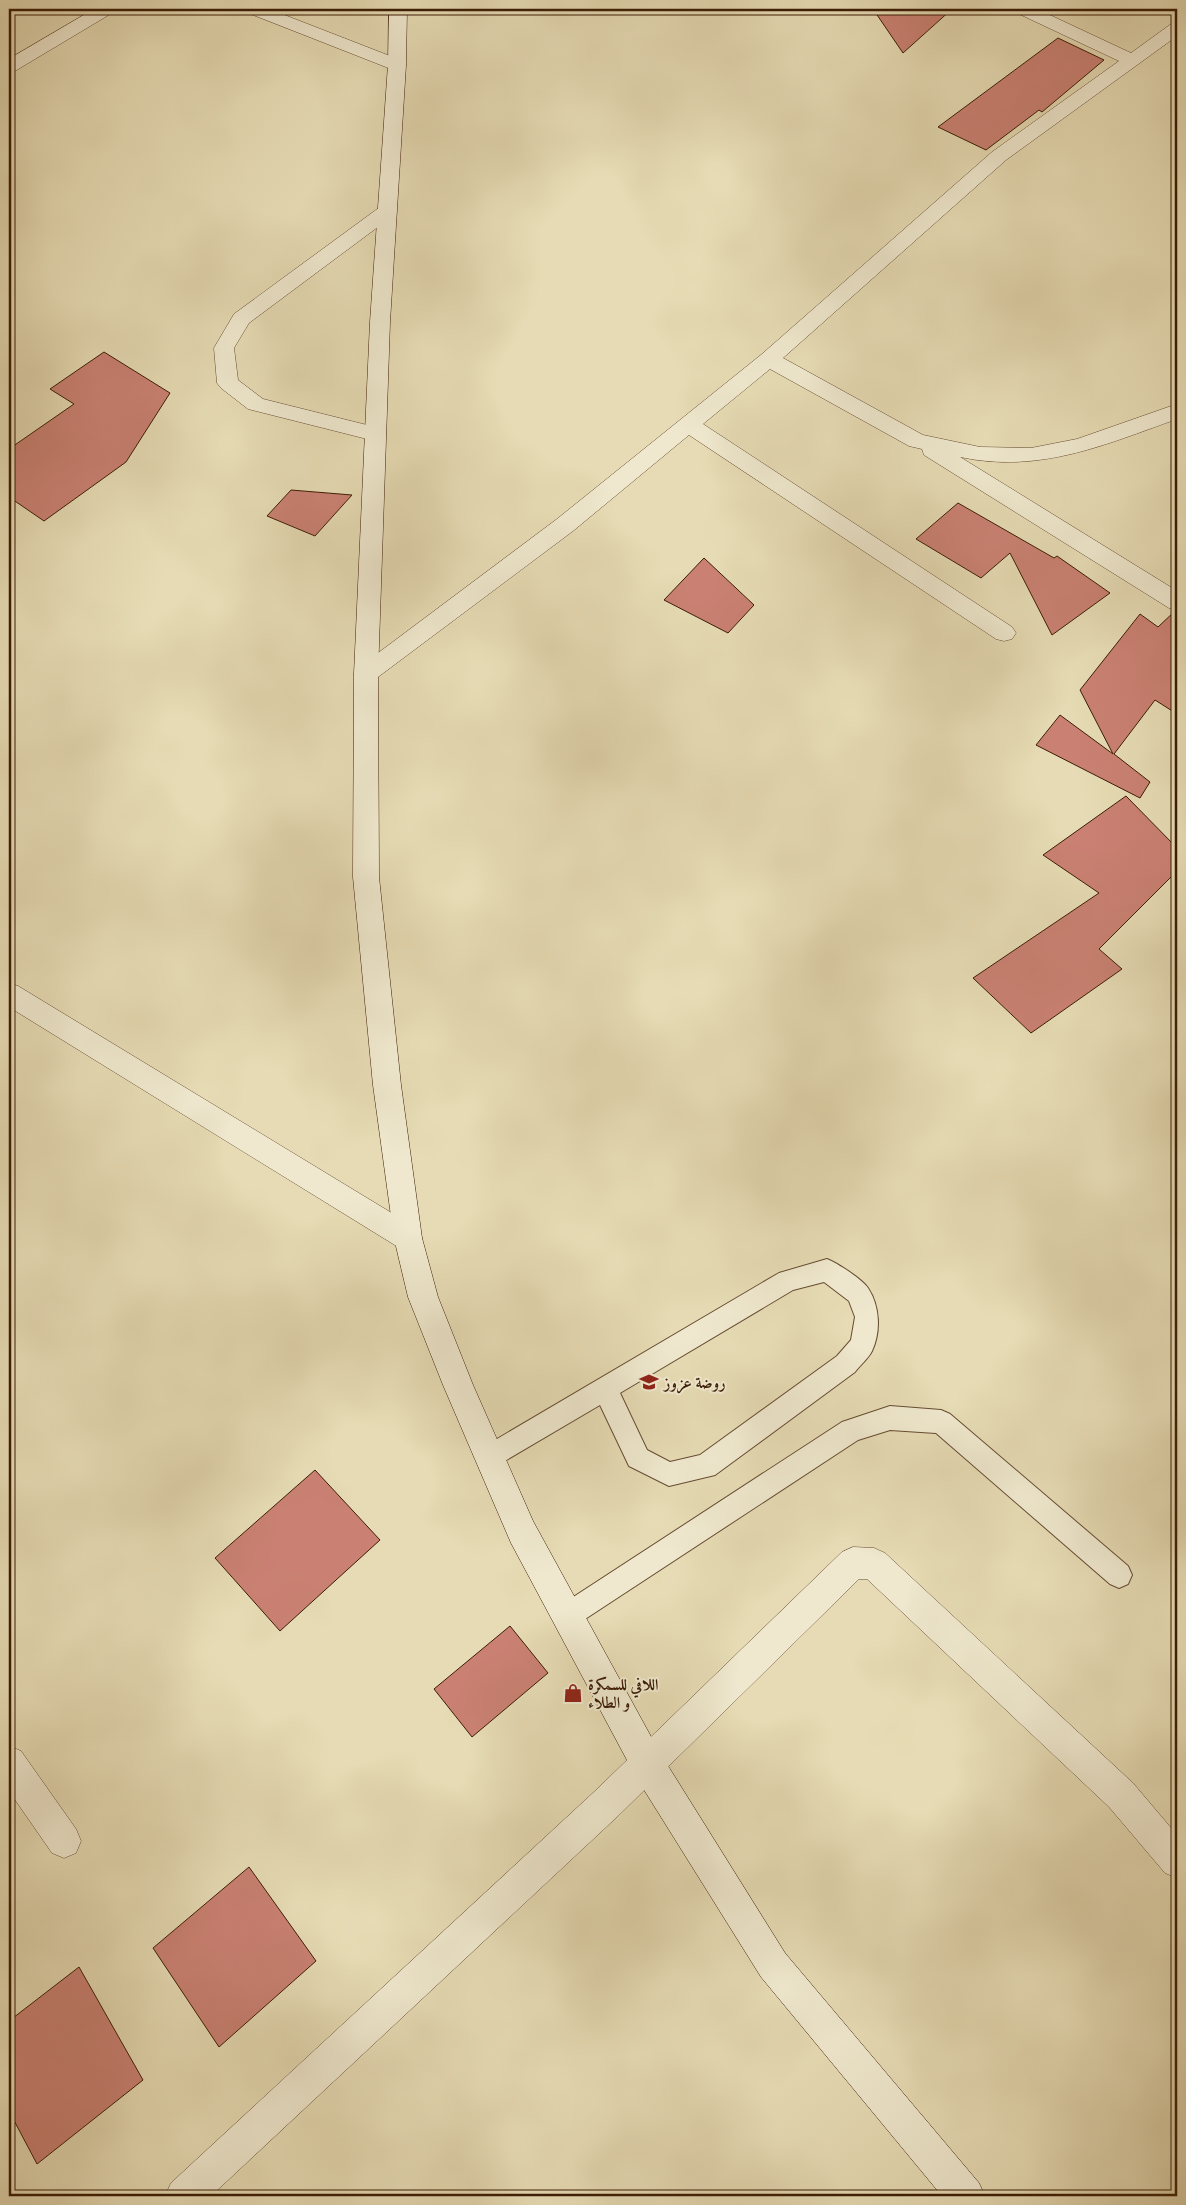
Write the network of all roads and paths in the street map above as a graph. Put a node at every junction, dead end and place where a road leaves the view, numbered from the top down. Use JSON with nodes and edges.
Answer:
{"nodes":[{"id":1,"x":106,"y":9,"type":"edge"},
{"id":2,"x":254,"y":9,"type":"edge"},
{"id":3,"x":1023,"y":9,"type":"edge"},
{"id":4,"x":401,"y":10,"type":"edge"},
{"id":5,"x":1177,"y":28,"type":"edge"},
{"id":6,"x":1132,"y":60,"type":"junction"},
{"id":7,"x":397,"y":65,"type":"junction"},
{"id":8,"x":9,"y":67,"type":"edge"},
{"id":9,"x":387,"y":211,"type":"junction"},
{"id":10,"x":769,"y":359,"type":"junction"},
{"id":11,"x":1177,"y":411,"type":"edge"},
{"id":12,"x":688,"y":424,"type":"junction"},
{"id":13,"x":376,"y":434,"type":"junction"},
{"id":14,"x":917,"y":441,"type":"junction"},
{"id":15,"x":1177,"y":602,"type":"edge"},
{"id":16,"x":1004,"y":633,"type":"dead end"},
{"id":17,"x":366,"y":674,"type":"junction"},
{"id":18,"x":9,"y":994,"type":"edge"},
{"id":19,"x":408,"y":1238,"type":"junction"},
{"id":20,"x":604,"y":1389,"type":"junction"},
{"id":21,"x":489,"y":1457,"type":"junction"},
{"id":22,"x":1119,"y":1575,"type":"dead end"},
{"id":23,"x":567,"y":1616,"type":"junction"},
{"id":24,"x":9,"y":1763,"type":"edge"},
{"id":25,"x":648,"y":1764,"type":"junction"},
{"id":26,"x":64,"y":1841,"type":"dead end"},
{"id":27,"x":1177,"y":1861,"type":"edge"},
{"id":28,"x":184,"y":2196,"type":"edge"},
{"id":29,"x":966,"y":2196,"type":"edge"}],
"edges":[{"from":1,"to":8,"type":"street"},
{"from":2,"to":7,"type":"street"},
{"from":3,"to":6,"type":"street"},
{"from":4,"to":7,"type":"street"},
{"from":5,"to":6,"type":"street"},
{"from":6,"to":10,"type":"street"},
{"from":7,"to":9,"type":"street"},
{"from":9,"to":13,"type":"street"},
{"from":9,"to":13,"type":"street"},
{"from":10,"to":12,"type":"street"},
{"from":10,"to":14,"type":"street"},
{"from":11,"to":14,"type":"street"},
{"from":12,"to":16,"type":"street"},
{"from":12,"to":17,"type":"street"},
{"from":13,"to":17,"type":"street"},
{"from":14,"to":15,"type":"street"},
{"from":17,"to":19,"type":"street"},
{"from":18,"to":19,"type":"street"},
{"from":19,"to":21,"type":"street"},
{"from":20,"to":20,"type":"lane"},
{"from":20,"to":21,"type":"lane"},
{"from":21,"to":23,"type":"street"},
{"from":22,"to":23,"type":"lane"},
{"from":23,"to":25,"type":"street"},
{"from":24,"to":26,"type":"street"},
{"from":25,"to":27,"type":"street"},
{"from":25,"to":28,"type":"street"},
{"from":25,"to":29,"type":"street"}]}
